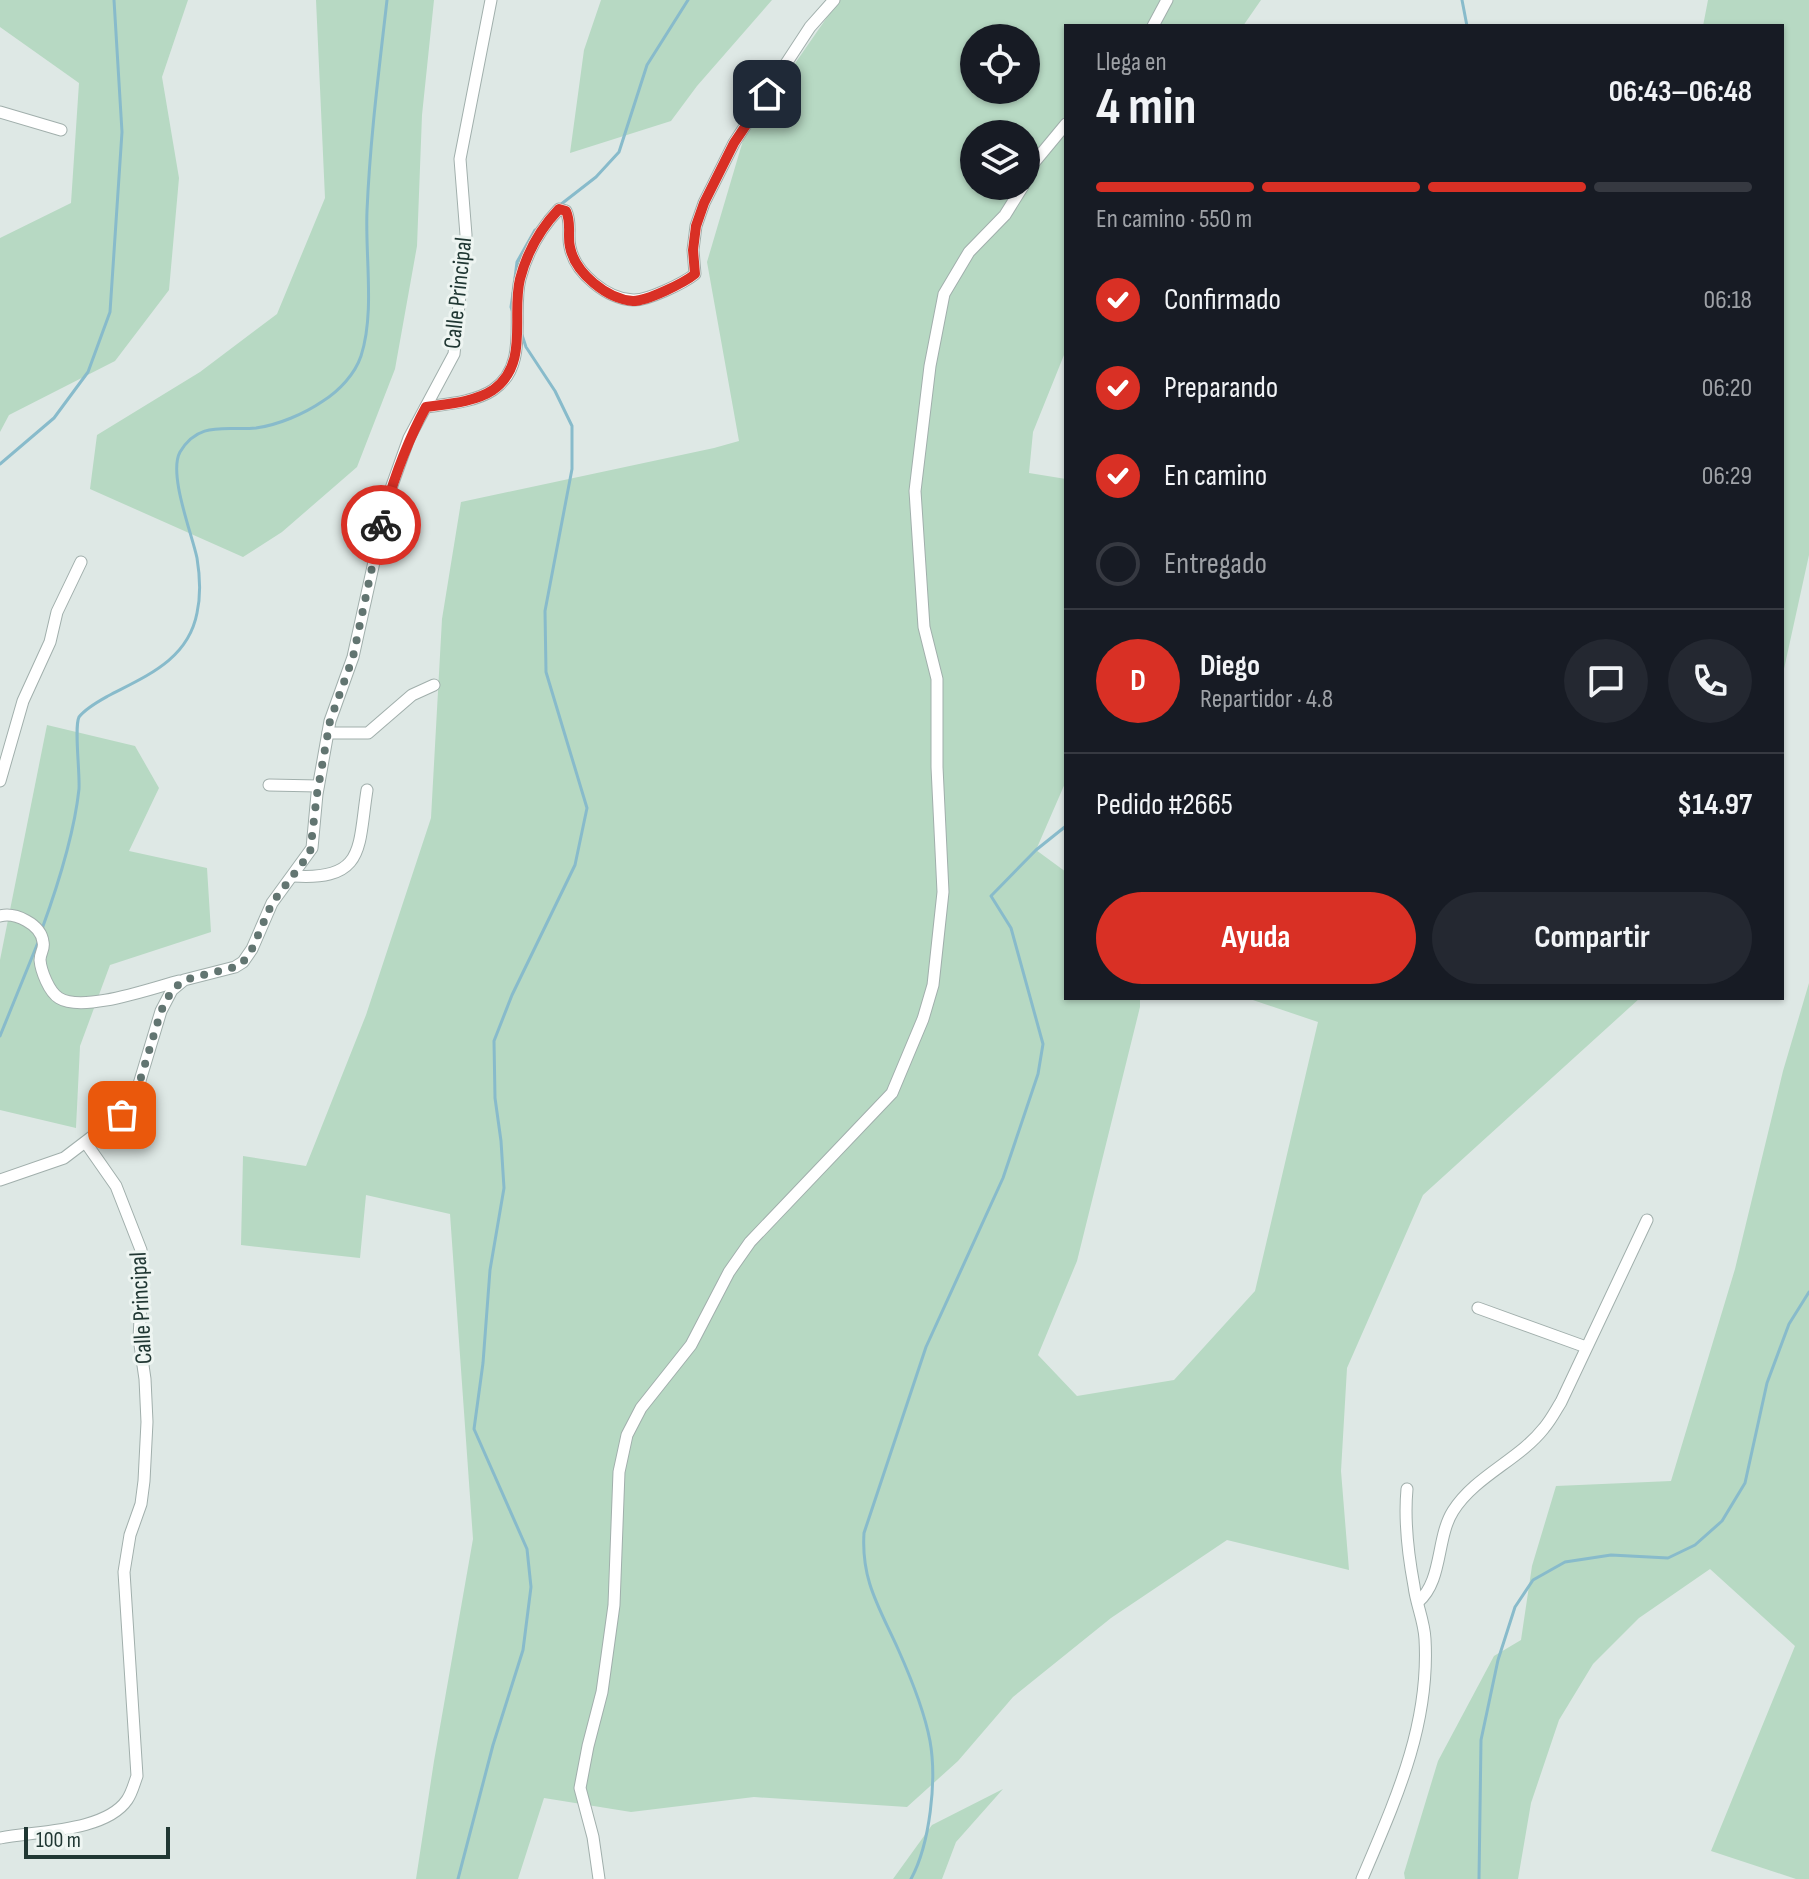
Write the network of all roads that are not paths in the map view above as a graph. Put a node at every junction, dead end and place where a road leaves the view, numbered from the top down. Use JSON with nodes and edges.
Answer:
{"nodes":[{"id":1,"x":491,"y":0,"type":"edge"},
{"id":2,"x":834,"y":0,"type":"edge"},
{"id":3,"x":1167,"y":0,"type":"edge"},
{"id":4,"x":1154,"y":24,"type":"edge"},
{"id":5,"x":0,"y":112,"type":"edge"},
{"id":6,"x":1064,"y":126,"type":"edge"},
{"id":7,"x":61,"y":130,"type":"dead end"},
{"id":8,"x":1040,"y":155,"type":"edge"},
{"id":9,"x":1014,"y":200,"type":"edge"},
{"id":10,"x":426,"y":407,"type":"junction"},
{"id":11,"x":81,"y":562,"type":"dead end"},
{"id":12,"x":434,"y":685,"type":"dead end"},
{"id":13,"x":328,"y":733,"type":"junction"},
{"id":14,"x":0,"y":781,"type":"edge"},
{"id":15,"x":269,"y":785,"type":"dead end"},
{"id":16,"x":318,"y":786,"type":"junction"},
{"id":17,"x":367,"y":790,"type":"dead end"},
{"id":18,"x":293,"y":876,"type":"junction"},
{"id":19,"x":0,"y":916,"type":"edge"},
{"id":20,"x":184,"y":980,"type":"junction"},
{"id":21,"x":86,"y":1143,"type":"junction"},
{"id":22,"x":0,"y":1180,"type":"edge"},
{"id":23,"x":1647,"y":1220,"type":"dead end"},
{"id":24,"x":1478,"y":1308,"type":"dead end"},
{"id":25,"x":1586,"y":1347,"type":"junction"},
{"id":26,"x":1407,"y":1489,"type":"dead end"},
{"id":27,"x":1418,"y":1602,"type":"junction"},
{"id":28,"x":0,"y":1838,"type":"edge"},
{"id":29,"x":599,"y":1879,"type":"edge"},
{"id":30,"x":1362,"y":1879,"type":"edge"}],
"edges":[{"from":1,"to":10,"type":"street","name":"Calle Principal"},
{"from":2,"to":10,"type":"street"},
{"from":3,"to":4,"type":"street"},
{"from":5,"to":7,"type":"street"},
{"from":6,"to":8,"type":"street"},
{"from":9,"to":29,"type":"street"},
{"from":10,"to":13,"type":"street","name":"Calle Principal"},
{"from":11,"to":14,"type":"street"},
{"from":12,"to":13,"type":"street"},
{"from":13,"to":16,"type":"street","name":"Calle Principal"},
{"from":15,"to":16,"type":"street"},
{"from":16,"to":18,"type":"street","name":"Calle Principal"},
{"from":17,"to":18,"type":"street"},
{"from":18,"to":20,"type":"street","name":"Calle Principal"},
{"from":19,"to":20,"type":"street","name":"Calle Principal"},
{"from":20,"to":21,"type":"street"},
{"from":21,"to":22,"type":"street"},
{"from":21,"to":28,"type":"street","name":"Calle Principal"},
{"from":23,"to":25,"type":"street"},
{"from":24,"to":25,"type":"street"},
{"from":25,"to":27,"type":"street"},
{"from":26,"to":27,"type":"street"},
{"from":27,"to":30,"type":"street"}]}
